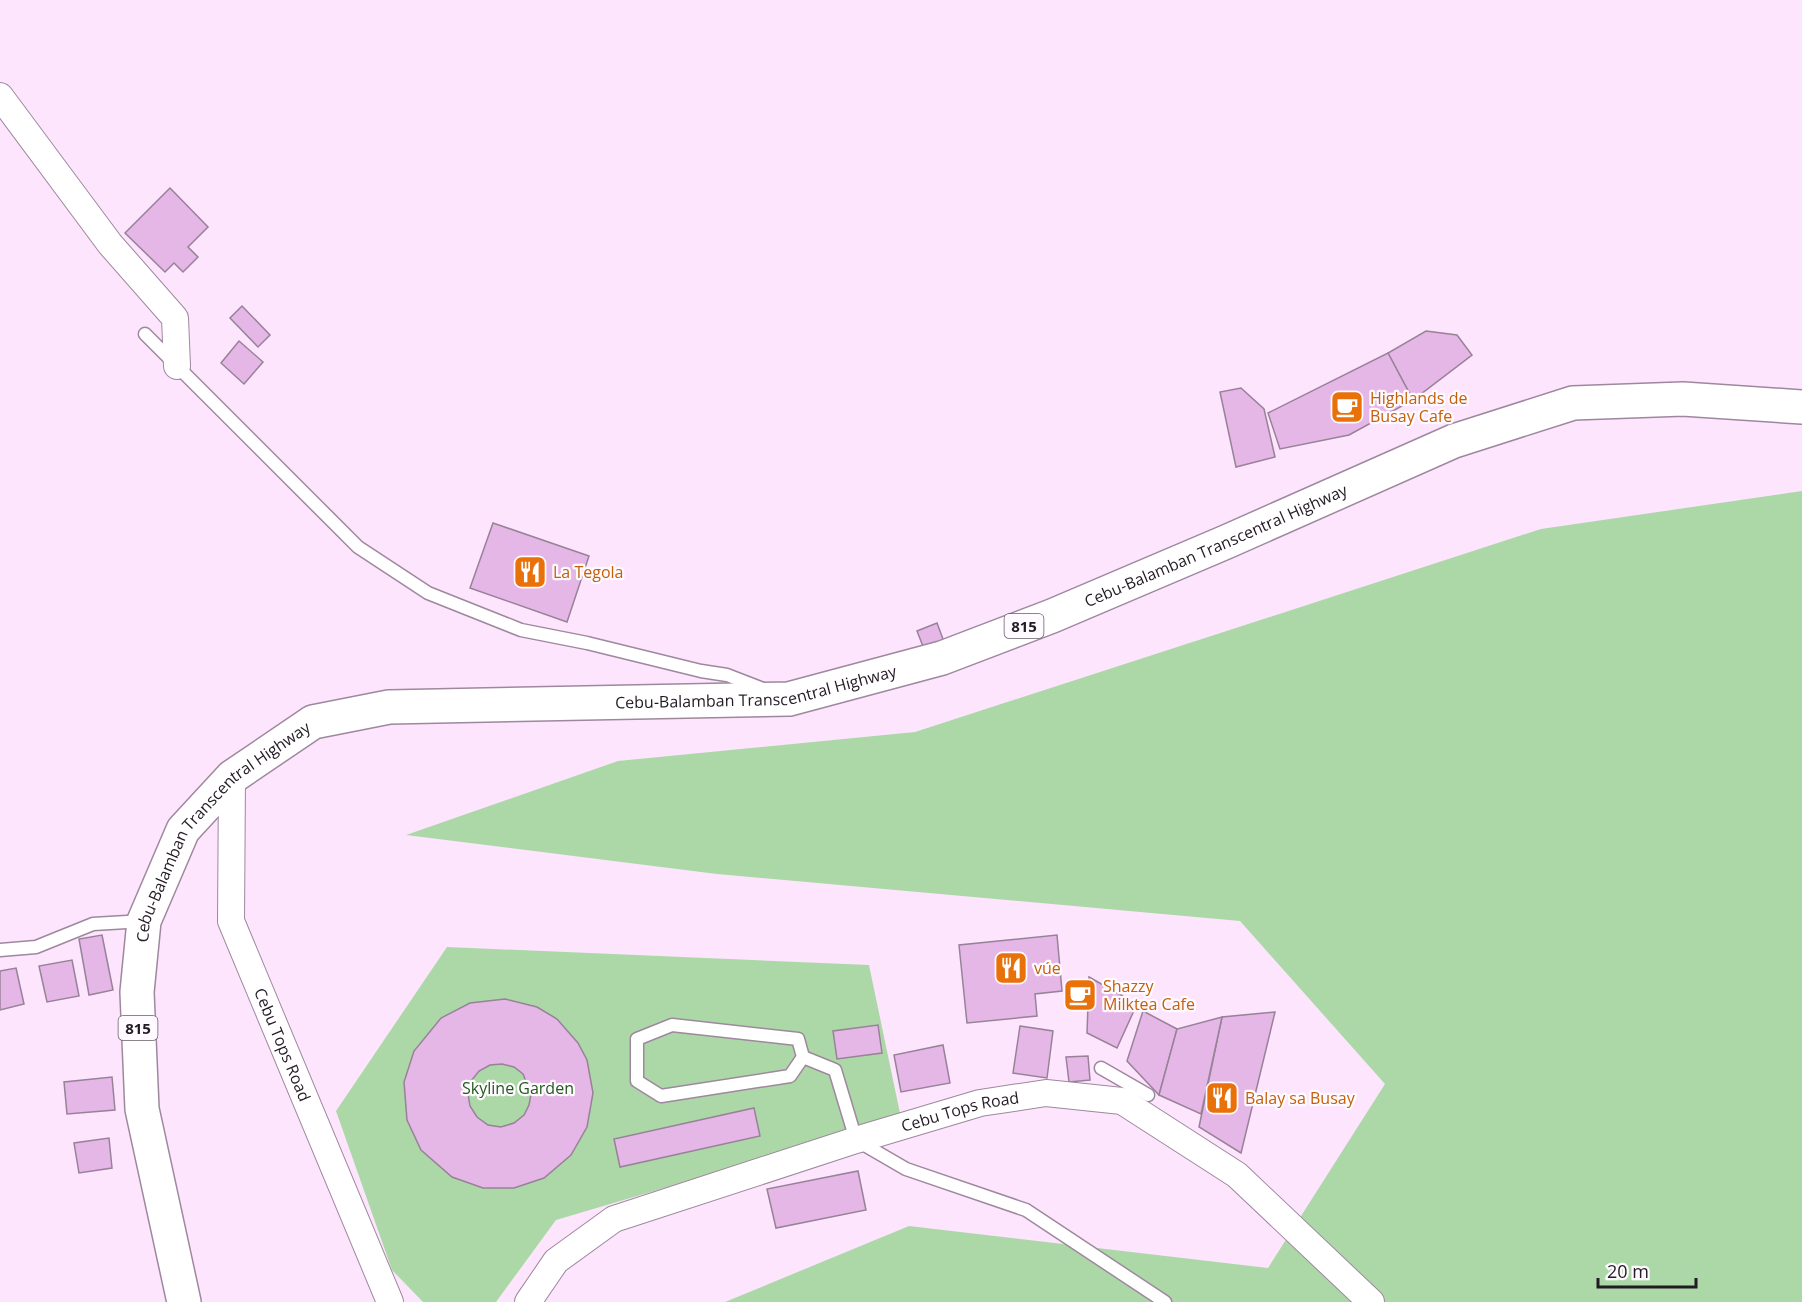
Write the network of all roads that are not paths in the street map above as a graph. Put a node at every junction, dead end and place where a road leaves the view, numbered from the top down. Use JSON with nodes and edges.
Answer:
{"nodes":[{"id":1,"x":0,"y":96,"type":"edge"},
{"id":2,"x":145,"y":334,"type":"dead end"},
{"id":3,"x":177,"y":366,"type":"junction"},
{"id":4,"x":1802,"y":408,"type":"edge"},
{"id":5,"x":789,"y":699,"type":"junction"},
{"id":6,"x":232,"y":777,"type":"junction"},
{"id":7,"x":144,"y":921,"type":"junction"},
{"id":8,"x":0,"y":950,"type":"edge"},
{"id":9,"x":803,"y":1057,"type":"junction"},
{"id":10,"x":1101,"y":1068,"type":"dead end"},
{"id":11,"x":1125,"y":1092,"type":"junction"},
{"id":12,"x":1148,"y":1095,"type":"dead end"},
{"id":13,"x":856,"y":1140,"type":"junction"},
{"id":14,"x":184,"y":1302,"type":"edge"},
{"id":15,"x":390,"y":1302,"type":"edge"},
{"id":16,"x":528,"y":1302,"type":"edge"},
{"id":17,"x":1166,"y":1302,"type":"edge"},
{"id":18,"x":1371,"y":1302,"type":"edge"}],
"edges":[{"from":1,"to":3,"type":"street"},
{"from":2,"to":3,"type":"lane"},
{"from":3,"to":5,"type":"lane"},
{"from":4,"to":5,"type":"main road","name":"Cebu-Balamban Transcentral Highway","number":"815"},
{"from":5,"to":6,"type":"main road","name":"Cebu-Balamban Transcentral Highway","number":"815"},
{"from":6,"to":7,"type":"main road","name":"Cebu-Balamban Transcentral Highway","number":"815"},
{"from":6,"to":15,"type":"street","name":"Cebu Tops Road"},
{"from":7,"to":8,"type":"lane"},
{"from":7,"to":14,"type":"main road","name":"Cebu-Balamban Transcentral Highway","number":"815"},
{"from":9,"to":9,"type":"lane"},
{"from":9,"to":13,"type":"lane"},
{"from":10,"to":11,"type":"lane"},
{"from":11,"to":12,"type":"lane"},
{"from":11,"to":13,"type":"street","name":"Cebu Tops Road"},
{"from":11,"to":18,"type":"street","name":"Cebu Tops Road"},
{"from":13,"to":16,"type":"street","name":"Cebu Tops Road"},
{"from":13,"to":17,"type":"lane"}]}
